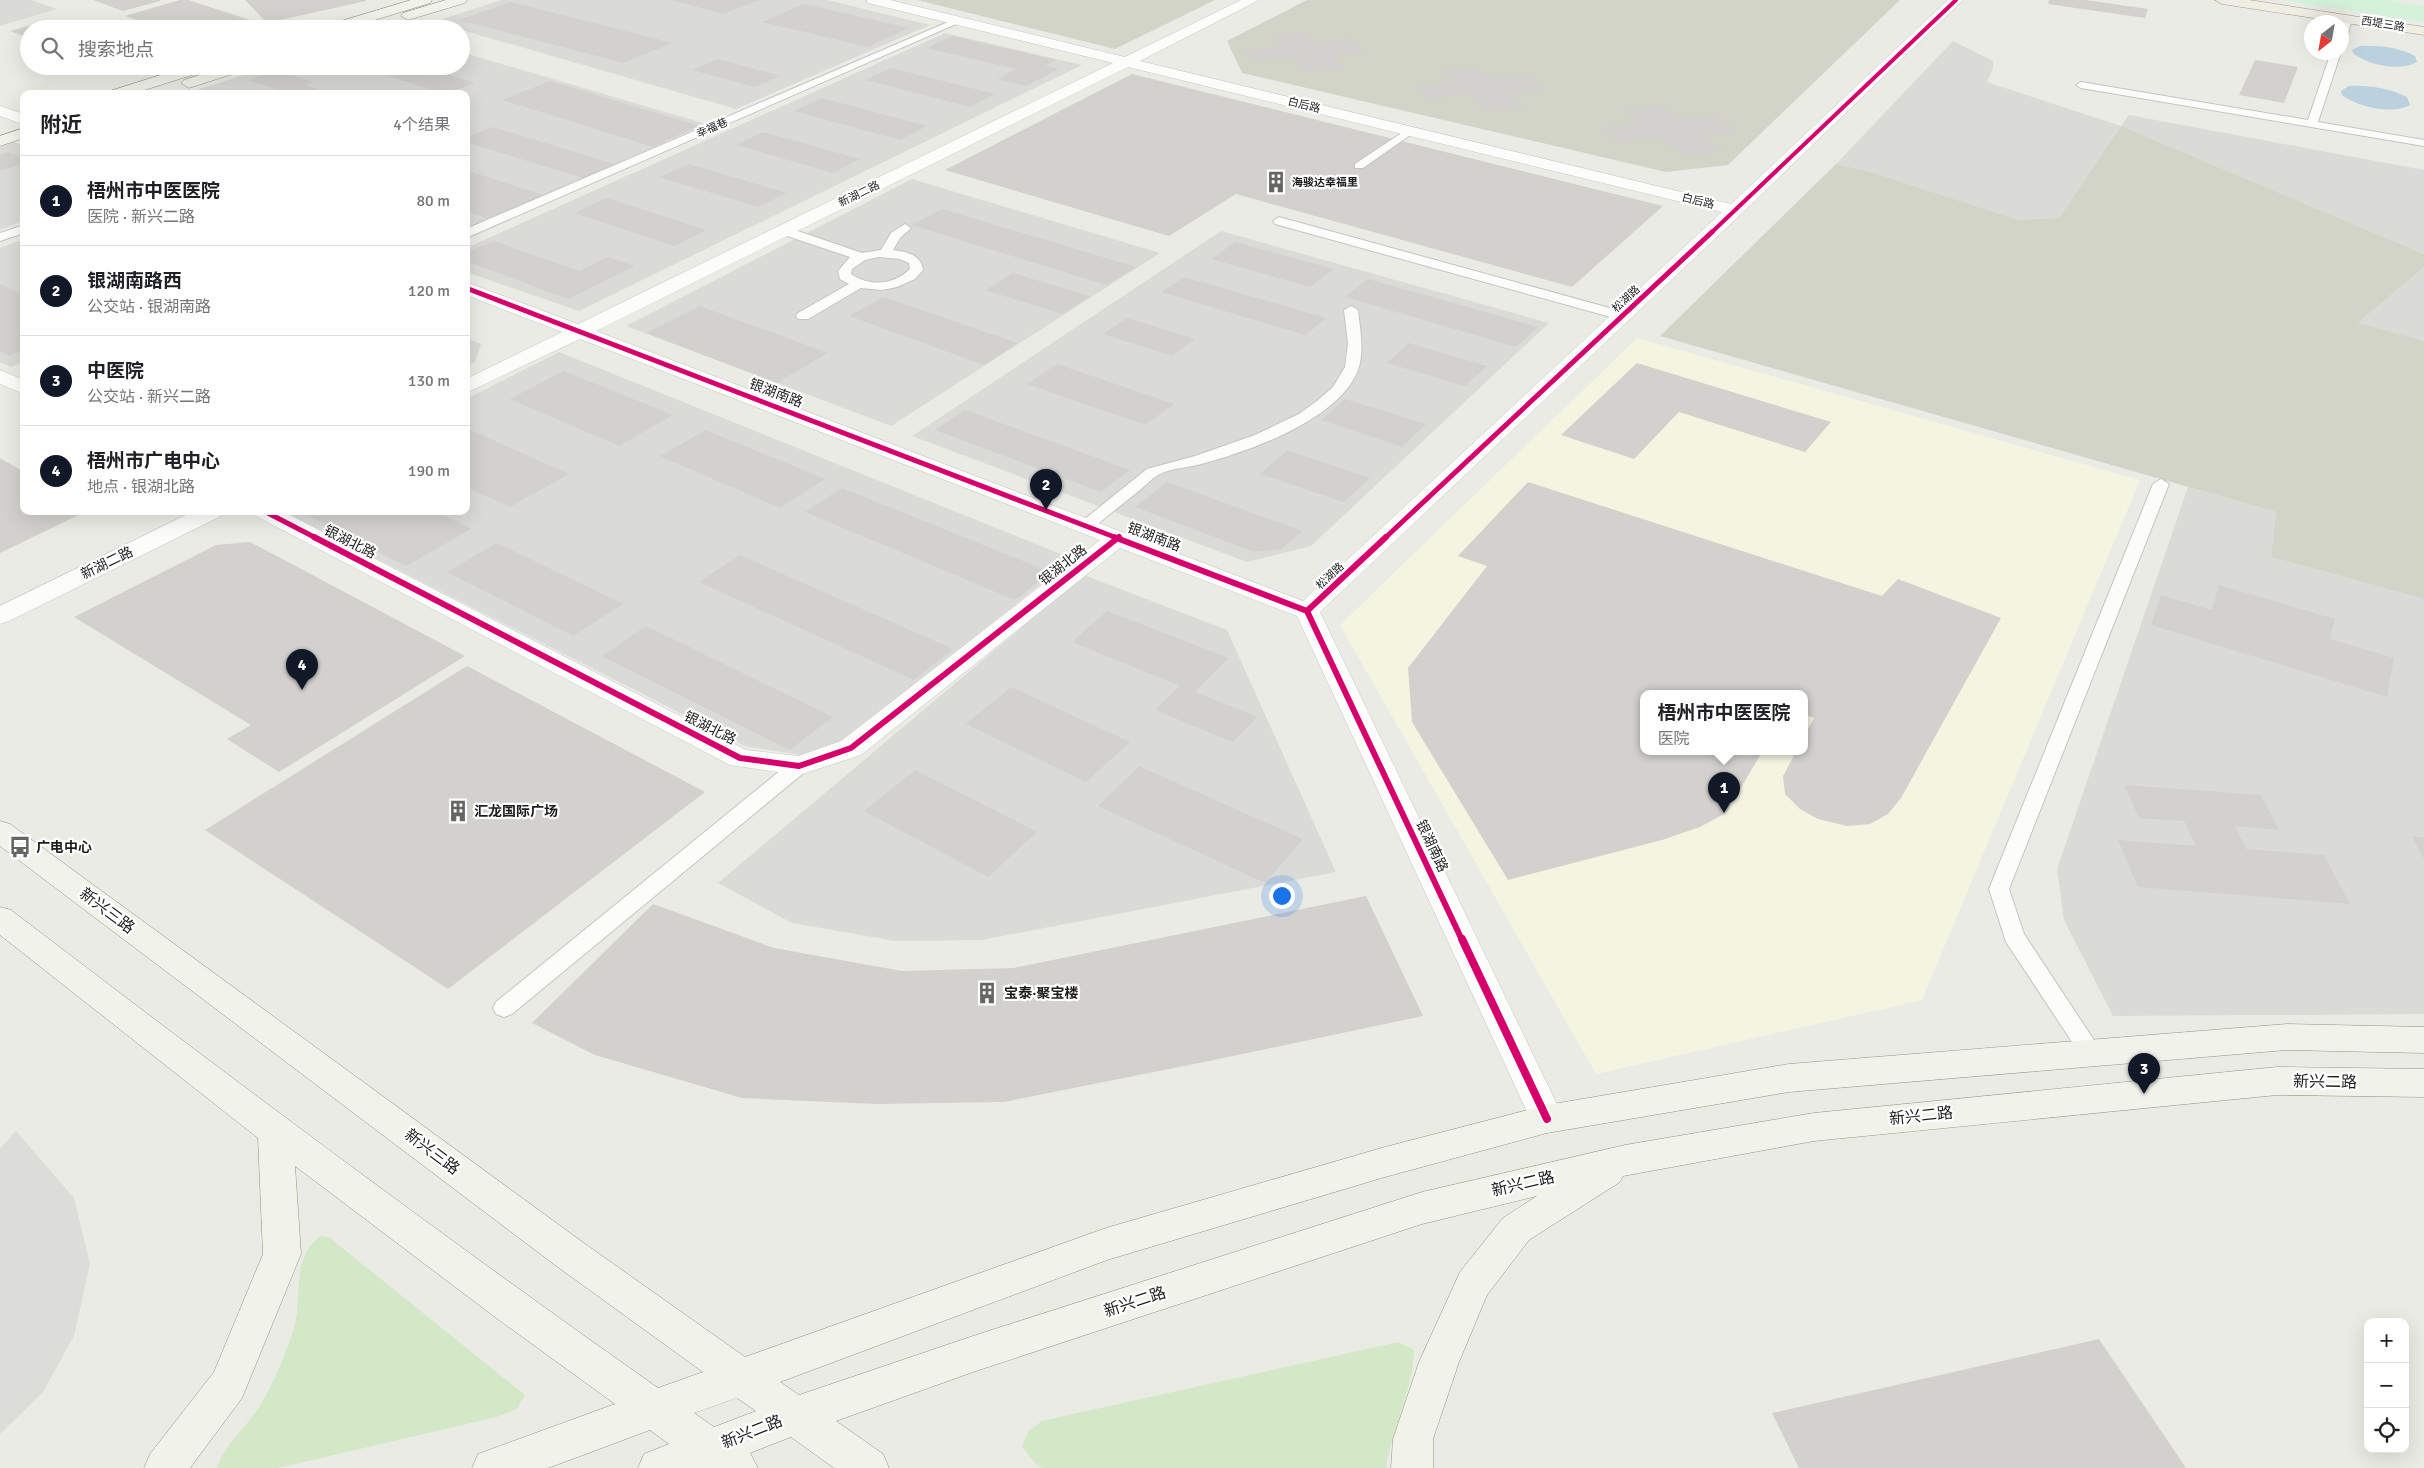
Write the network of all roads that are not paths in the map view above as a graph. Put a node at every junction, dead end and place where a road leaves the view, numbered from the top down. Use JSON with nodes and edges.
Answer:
{"nodes":[{"id":1,"x":425,"y":0,"type":"edge"},
{"id":2,"x":460,"y":0,"type":"edge"},
{"id":3,"x":873,"y":0,"type":"edge"},
{"id":4,"x":1252,"y":0,"type":"edge"},
{"id":5,"x":1956,"y":0,"type":"edge"},
{"id":6,"x":2222,"y":0,"type":"edge"},
{"id":7,"x":2281,"y":0,"type":"edge"},
{"id":8,"x":2321,"y":15,"type":"edge"},
{"id":9,"x":2349,"y":19,"type":"edge"},
{"id":10,"x":359,"y":20,"type":"edge"},
{"id":11,"x":395,"y":20,"type":"edge"},
{"id":12,"x":958,"y":21,"type":"junction"},
{"id":13,"x":2424,"y":22,"type":"edge"},
{"id":14,"x":2424,"y":31,"type":"edge"},
{"id":15,"x":2333,"y":60,"type":"edge"},
{"id":16,"x":1128,"y":62,"type":"junction"},
{"id":17,"x":177,"y":75,"type":"edge"},
{"id":18,"x":215,"y":75,"type":"edge"},
{"id":19,"x":2081,"y":85,"type":"dead end"},
{"id":20,"x":128,"y":90,"type":"edge"},
{"id":21,"x":167,"y":90,"type":"edge"},
{"id":22,"x":0,"y":111,"type":"edge"},
{"id":23,"x":20,"y":119,"type":"edge"},
{"id":24,"x":20,"y":122,"type":"edge"},
{"id":25,"x":2312,"y":124,"type":"junction"},
{"id":26,"x":0,"y":128,"type":"edge"},
{"id":27,"x":1410,"y":131,"type":"junction"},
{"id":28,"x":20,"y":135,"type":"edge"},
{"id":29,"x":0,"y":141,"type":"edge"},
{"id":30,"x":2424,"y":143,"type":"edge"},
{"id":31,"x":1359,"y":166,"type":"dead end"},
{"id":32,"x":1295,"y":210,"type":"dead end"},
{"id":33,"x":1735,"y":210,"type":"junction"},
{"id":34,"x":905,"y":228,"type":"dead end"},
{"id":35,"x":20,"y":230,"type":"edge"},
{"id":36,"x":785,"y":231,"type":"junction"},
{"id":37,"x":470,"y":232,"type":"edge"},
{"id":38,"x":0,"y":237,"type":"edge"},
{"id":39,"x":885,"y":253,"type":"junction"},
{"id":40,"x":862,"y":257,"type":"junction"},
{"id":41,"x":859,"y":284,"type":"junction"},
{"id":42,"x":470,"y":290,"type":"edge"},
{"id":43,"x":1351,"y":310,"type":"dead end"},
{"id":44,"x":803,"y":316,"type":"dead end"},
{"id":45,"x":1623,"y":316,"type":"junction"},
{"id":46,"x":580,"y":332,"type":"junction"},
{"id":47,"x":470,"y":385,"type":"edge"},
{"id":48,"x":2161,"y":484,"type":"dead end"},
{"id":49,"x":205,"y":515,"type":"edge"},
{"id":50,"x":272,"y":515,"type":"edge"},
{"id":51,"x":1087,"y":525,"type":"junction"},
{"id":52,"x":1119,"y":537,"type":"junction"},
{"id":53,"x":1307,"y":610,"type":"junction"},
{"id":54,"x":0,"y":616,"type":"edge"},
{"id":55,"x":799,"y":766,"type":"junction"},
{"id":56,"x":0,"y":832,"type":"edge"},
{"id":57,"x":0,"y":918,"type":"edge"},
{"id":58,"x":504,"y":1008,"type":"dead end"},
{"id":59,"x":2424,"y":1040,"type":"edge"},
{"id":60,"x":2092,"y":1054,"type":"junction"},
{"id":61,"x":2424,"y":1083,"type":"edge"},
{"id":62,"x":1548,"y":1119,"type":"junction"},
{"id":63,"x":275,"y":1131,"type":"junction"},
{"id":64,"x":1625,"y":1160,"type":"junction"},
{"id":65,"x":741,"y":1377,"type":"junction"},
{"id":66,"x":653,"y":1410,"type":"junction"},
{"id":67,"x":794,"y":1416,"type":"junction"},
{"id":68,"x":724,"y":1458,"type":"edge"},
{"id":69,"x":165,"y":1468,"type":"edge"},
{"id":70,"x":493,"y":1468,"type":"edge"},
{"id":71,"x":659,"y":1468,"type":"edge"},
{"id":72,"x":868,"y":1468,"type":"edge"},
{"id":73,"x":1412,"y":1468,"type":"edge"}],
"edges":[{"from":1,"to":10,"type":"main road"},
{"from":2,"to":11,"type":"main road"},
{"from":3,"to":12,"type":"street","name":"白后路"},
{"from":4,"to":16,"type":"street","name":"新湖二路"},
{"from":5,"to":33,"type":"street","name":"松湖路"},
{"from":6,"to":8,"type":"main road","name":"西堤三路"},
{"from":7,"to":13,"type":"main road","name":"西堤三路"},
{"from":9,"to":14,"type":"main road","name":"西堤三路"},
{"from":12,"to":16,"type":"street","name":"白后路"},
{"from":12,"to":37,"type":"lane","name":"幸福巷"},
{"from":15,"to":25,"type":"lane"},
{"from":16,"to":27,"type":"street","name":"白后路"},
{"from":16,"to":36,"type":"street","name":"新湖二路"},
{"from":17,"to":20,"type":"main road"},
{"from":18,"to":21,"type":"main road"},
{"from":19,"to":25,"type":"lane"},
{"from":22,"to":23,"type":"street"},
{"from":24,"to":26,"type":"main road"},
{"from":25,"to":30,"type":"lane"},
{"from":27,"to":31,"type":"lane"},
{"from":27,"to":33,"type":"street","name":"白后路"},
{"from":28,"to":29,"type":"main road"},
{"from":32,"to":45,"type":"lane"},
{"from":33,"to":45,"type":"street","name":"松湖路"},
{"from":34,"to":39,"type":"lane"},
{"from":35,"to":38,"type":"lane"},
{"from":36,"to":40,"type":"lane"},
{"from":36,"to":46,"type":"street","name":"新湖二路"},
{"from":39,"to":40,"type":"lane"},
{"from":39,"to":41,"type":"lane"},
{"from":40,"to":41,"type":"lane"},
{"from":41,"to":44,"type":"lane"},
{"from":42,"to":46,"type":"street","name":"银湖南路"},
{"from":43,"to":51,"type":"lane"},
{"from":45,"to":53,"type":"street","name":"松湖路"},
{"from":46,"to":47,"type":"street","name":"新湖二路"},
{"from":46,"to":51,"type":"street","name":"银湖南路"},
{"from":48,"to":60,"type":"lane"},
{"from":49,"to":54,"type":"street","name":"新湖二路"},
{"from":50,"to":55,"type":"street","name":"银湖北路"},
{"from":51,"to":52,"type":"street","name":"银湖南路"},
{"from":52,"to":53,"type":"street","name":"银湖南路"},
{"from":52,"to":55,"type":"street","name":"银湖北路"},
{"from":53,"to":62,"type":"street","name":"银湖南路"},
{"from":55,"to":58,"type":"lane"},
{"from":56,"to":65,"type":"main road","name":"新兴三路"},
{"from":57,"to":63,"type":"main road"},
{"from":59,"to":60,"type":"main road"},
{"from":60,"to":62,"type":"main road"},
{"from":61,"to":64,"type":"main road","name":"新兴二路"},
{"from":62,"to":65,"type":"main road"},
{"from":63,"to":66,"type":"main road"},
{"from":63,"to":69,"type":"main road"},
{"from":64,"to":67,"type":"main road","name":"新兴二路"},
{"from":64,"to":73,"type":"main road"},
{"from":65,"to":66,"type":"main road"},
{"from":65,"to":67,"type":"main road","name":"新兴三路"},
{"from":66,"to":68,"type":"main road"},
{"from":66,"to":70,"type":"main road"},
{"from":67,"to":68,"type":"main road","name":"新兴二路"},
{"from":67,"to":72,"type":"main road","name":"新兴三路"},
{"from":68,"to":71,"type":"main road","name":"新兴二路"}]}
